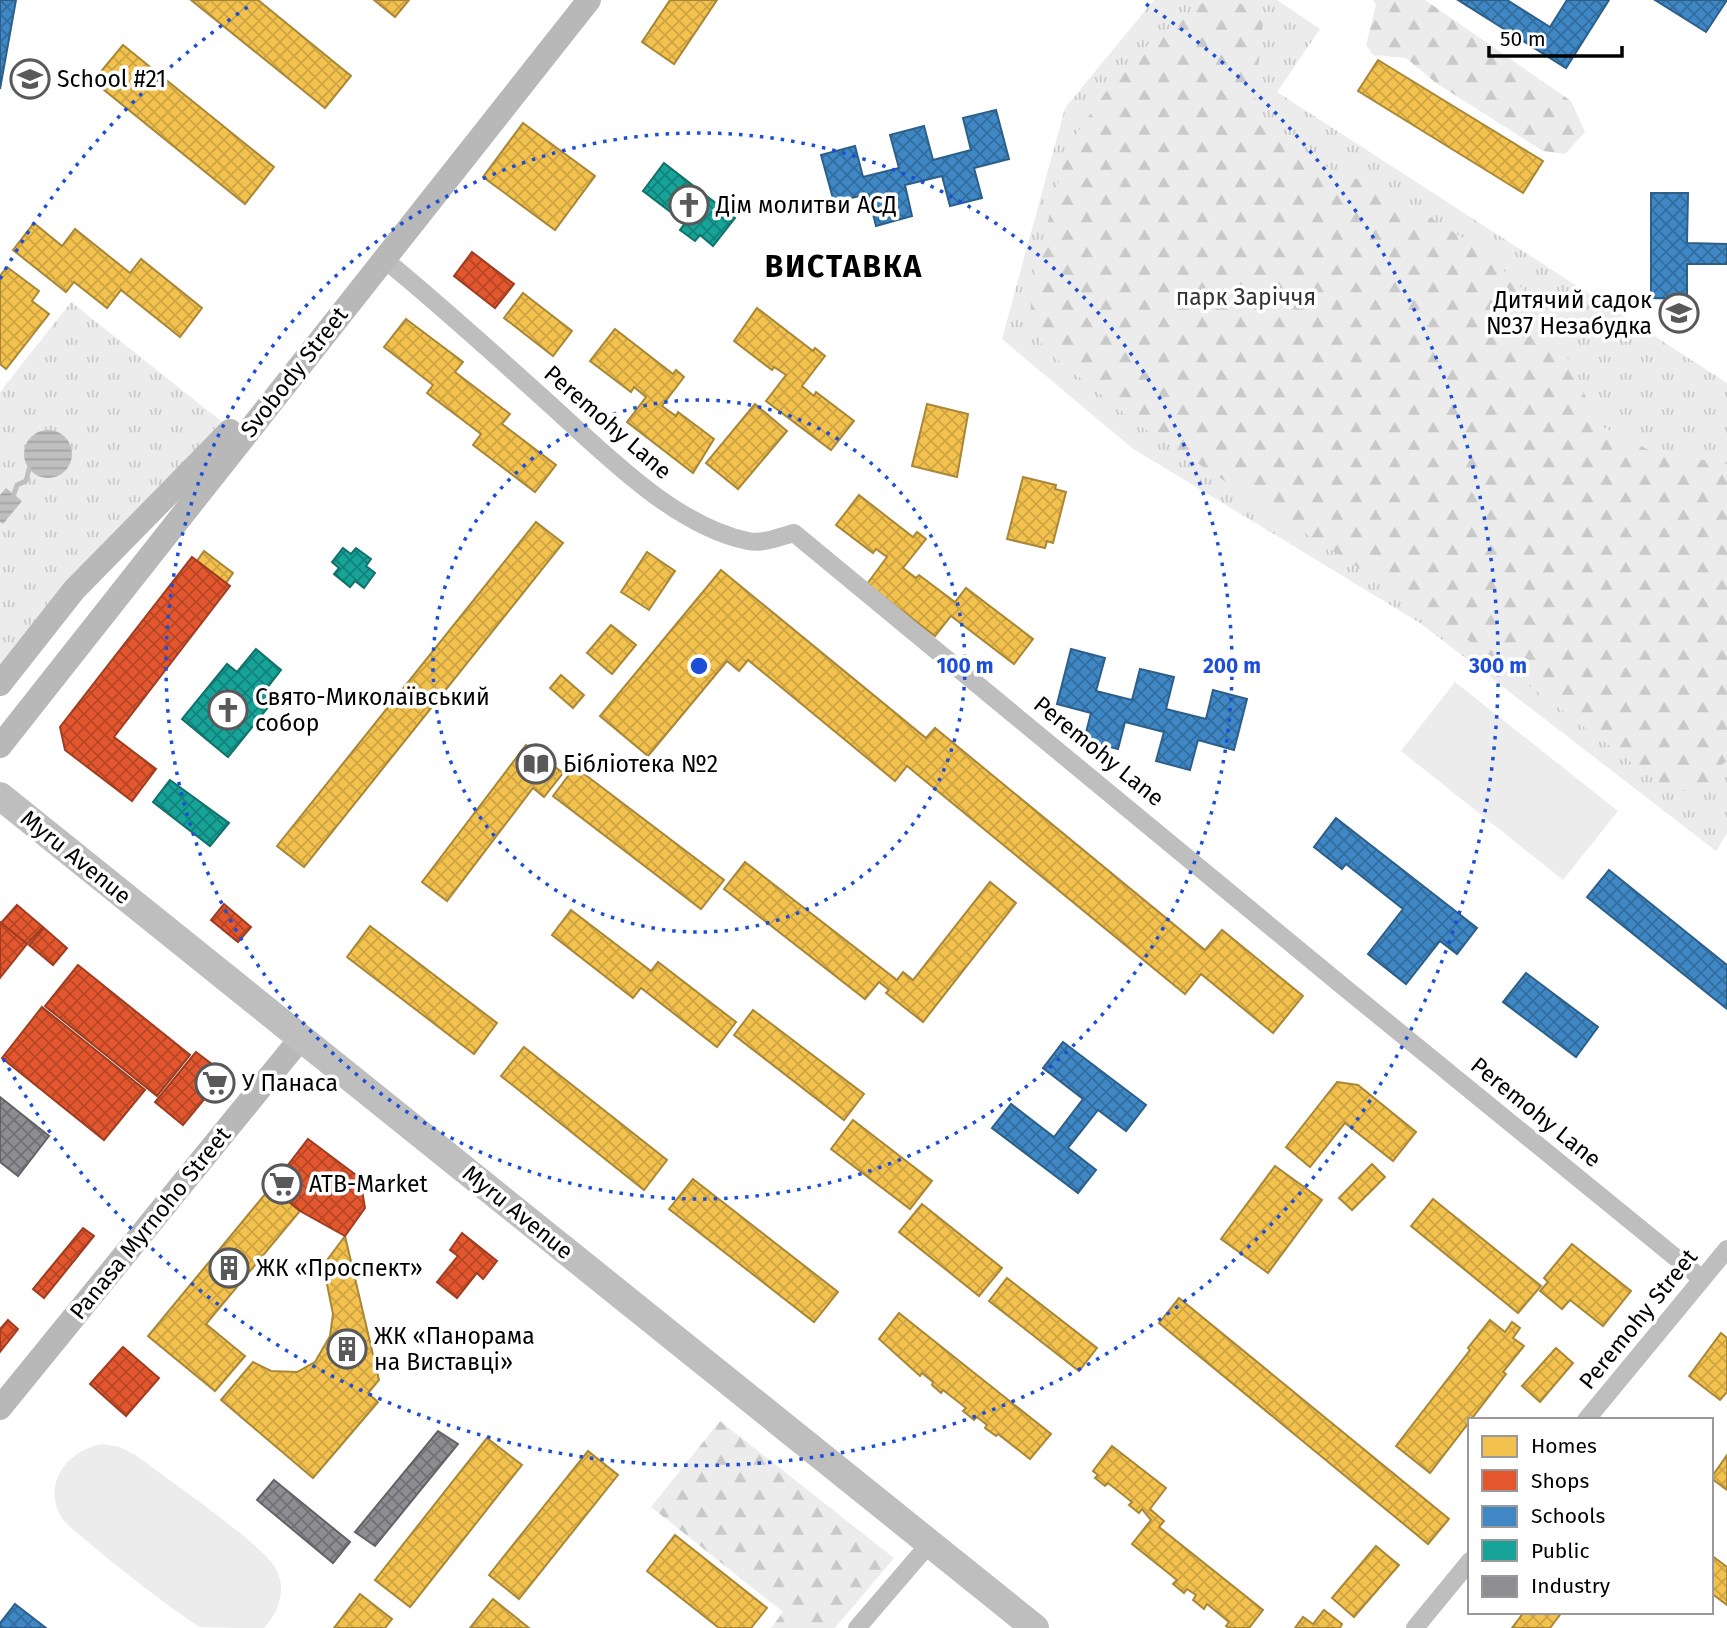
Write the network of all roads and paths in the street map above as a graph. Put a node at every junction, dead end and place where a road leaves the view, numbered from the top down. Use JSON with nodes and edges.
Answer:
{"nodes":[{"id":1,"x":572,"y":0,"type":"edge"},
{"id":2,"x":589,"y":0,"type":"edge"},
{"id":3,"x":384,"y":259,"type":"junction"},
{"id":4,"x":305,"y":338,"type":"junction"},
{"id":5,"x":275,"y":396,"type":"junction"},
{"id":6,"x":74,"y":590,"type":"junction"},
{"id":7,"x":105,"y":613,"type":"junction"},
{"id":8,"x":0,"y":684,"type":"edge"},
{"id":9,"x":0,"y":746,"type":"edge"},
{"id":10,"x":0,"y":796,"type":"edge"},
{"id":11,"x":301,"y":1038,"type":"junction"},
{"id":12,"x":1727,"y":1249,"type":"edge"},
{"id":13,"x":1702,"y":1279,"type":"junction"},
{"id":14,"x":0,"y":1409,"type":"edge"},
{"id":15,"x":1588,"y":1418,"type":"edge"},
{"id":16,"x":930,"y":1543,"type":"junction"},
{"id":17,"x":1468,"y":1563,"type":"edge"},
{"id":18,"x":857,"y":1628,"type":"edge"},
{"id":19,"x":1035,"y":1628,"type":"edge"},
{"id":20,"x":1415,"y":1628,"type":"edge"}],
"edges":[{"from":1,"to":4,"type":"main road","name":"Svobody Street"},
{"from":2,"to":3,"type":"main road","name":"Svobody Street"},
{"from":3,"to":5,"type":"main road","name":"Svobody Street"},
{"from":3,"to":13,"type":"street","name":"Peremohy Lane"},
{"from":4,"to":5,"type":"main road"},
{"from":4,"to":6,"type":"main road","name":"Svobody Street"},
{"from":5,"to":7,"type":"main road","name":"Svobody Street"},
{"from":6,"to":7,"type":"main road"},
{"from":6,"to":8,"type":"main road","name":"Svobody Street"},
{"from":7,"to":9,"type":"main road","name":"Svobody Street"},
{"from":10,"to":11,"type":"main road","name":"Myru Avenue"},
{"from":11,"to":14,"type":"main road","name":"Panasa Myrnoho Street"},
{"from":11,"to":16,"type":"main road","name":"Myru Avenue"},
{"from":12,"to":13,"type":"street","name":"Peremohy Street"},
{"from":13,"to":15,"type":"street","name":"Peremohy Street"},
{"from":16,"to":18,"type":"street"},
{"from":16,"to":19,"type":"main road","name":"Myru Avenue"},
{"from":17,"to":20,"type":"street"}]}
